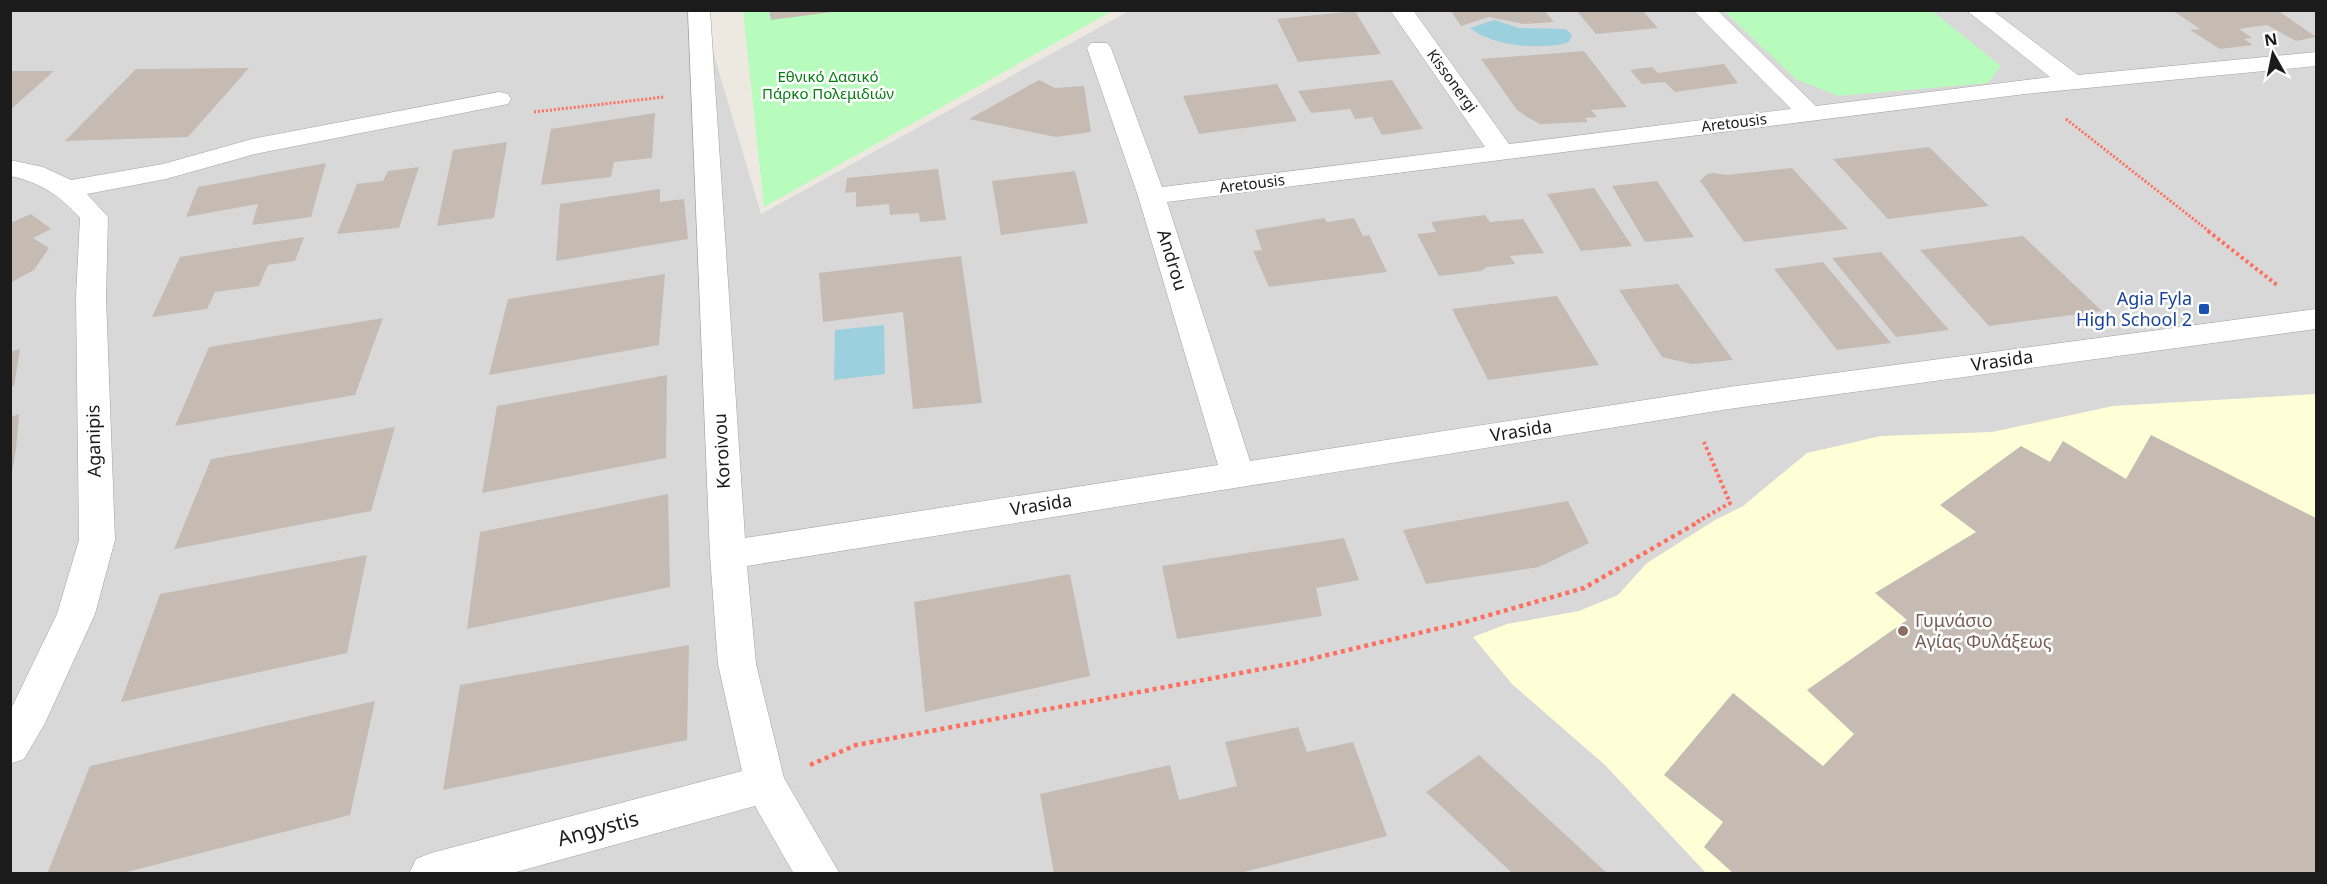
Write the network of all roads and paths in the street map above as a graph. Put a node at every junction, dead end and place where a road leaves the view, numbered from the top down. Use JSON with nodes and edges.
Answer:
{"nodes":[{"id":1,"x":699,"y":10,"type":"edge"},
{"id":2,"x":1401,"y":10,"type":"edge"},
{"id":3,"x":1704,"y":10,"type":"edge"},
{"id":4,"x":1977,"y":10,"type":"edge"},
{"id":5,"x":1099,"y":48,"type":"dead end"},
{"id":6,"x":2316,"y":59,"type":"edge"},
{"id":7,"x":2072,"y":82,"type":"junction"},
{"id":8,"x":2025,"y":87,"type":"junction"},
{"id":9,"x":703,"y":92,"type":"junction"},
{"id":10,"x":499,"y":99,"type":"joint"},
{"id":11,"x":1810,"y":114,"type":"junction"},
{"id":12,"x":1502,"y":152,"type":"junction"},
{"id":13,"x":10,"y":168,"type":"edge"},
{"id":14,"x":68,"y":189,"type":"junction"},
{"id":15,"x":1152,"y":196,"type":"junction"},
{"id":16,"x":2279,"y":287,"type":"dead end"},
{"id":17,"x":2316,"y":319,"type":"edge"},
{"id":18,"x":1688,"y":405,"type":"junction"},
{"id":19,"x":1237,"y":474,"type":"junction"},
{"id":20,"x":728,"y":555,"type":"junction"},
{"id":21,"x":10,"y":746,"type":"edge"},
{"id":22,"x":765,"y":784,"type":"junction"},
{"id":23,"x":431,"y":873,"type":"edge"},
{"id":24,"x":818,"y":873,"type":"edge"}],
"edges":[{"from":1,"to":9,"type":"street","name":"Koroivou"},
{"from":2,"to":12,"type":"street","name":"Kissonergi"},
{"from":3,"to":11,"type":"street"},
{"from":4,"to":7,"type":"street"},
{"from":5,"to":15,"type":"street","name":"Androu"},
{"from":6,"to":7,"type":"street","name":"Aretousis"},
{"from":7,"to":8,"type":"street","name":"Aretousis"},
{"from":8,"to":11,"type":"street","name":"Aretousis"},
{"from":8,"to":16,"type":"path"},
{"from":9,"to":10,"type":"path"},
{"from":9,"to":20,"type":"street","name":"Koroivou"},
{"from":10,"to":14,"type":"street"},
{"from":11,"to":12,"type":"street","name":"Aretousis"},
{"from":12,"to":15,"type":"street","name":"Aretousis"},
{"from":13,"to":14,"type":"street","name":"Aganipis"},
{"from":14,"to":21,"type":"street","name":"Aganipis"},
{"from":15,"to":19,"type":"street","name":"Androu"},
{"from":17,"to":18,"type":"street","name":"Vrasida"},
{"from":18,"to":19,"type":"street","name":"Vrasida"},
{"from":18,"to":22,"type":"path"},
{"from":19,"to":20,"type":"street","name":"Vrasida"},
{"from":20,"to":22,"type":"street","name":"Koroivou"},
{"from":22,"to":23,"type":"street","name":"Angystis"},
{"from":22,"to":24,"type":"street","name":"Koroivou"}]}
